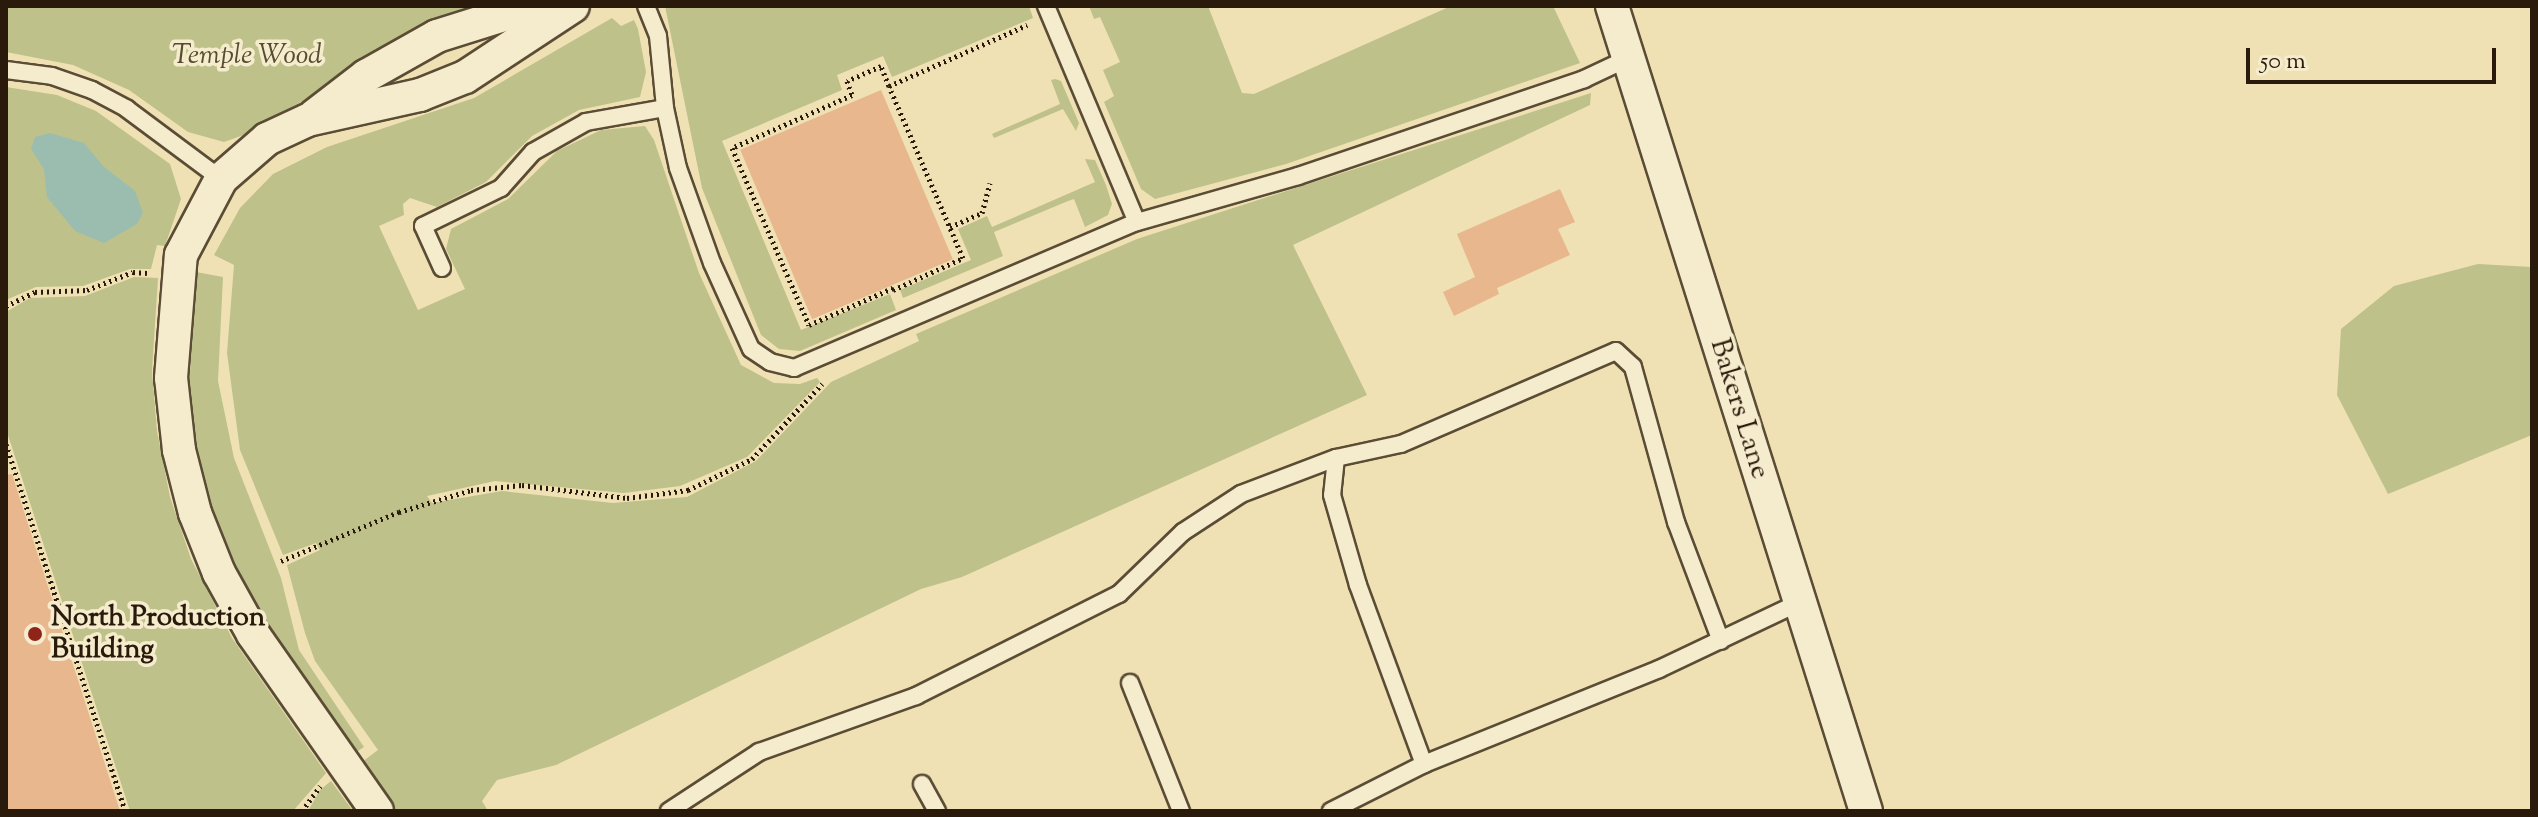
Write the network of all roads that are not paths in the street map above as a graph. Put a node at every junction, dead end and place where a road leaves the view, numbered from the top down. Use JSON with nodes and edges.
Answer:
{"nodes":[{"id":1,"x":533,"y":6,"type":"edge"},
{"id":2,"x":573,"y":6,"type":"edge"},
{"id":3,"x":646,"y":6,"type":"edge"},
{"id":4,"x":1046,"y":6,"type":"edge"},
{"id":5,"x":1612,"y":6,"type":"edge"},
{"id":6,"x":1631,"y":57,"type":"junction"},
{"id":7,"x":6,"y":70,"type":"edge"},
{"id":8,"x":665,"y":108,"type":"junction"},
{"id":9,"x":308,"y":120,"type":"junction"},
{"id":10,"x":221,"y":179,"type":"junction"},
{"id":11,"x":1137,"y":222,"type":"junction"},
{"id":12,"x":442,"y":268,"type":"dead end"},
{"id":13,"x":1336,"y":458,"type":"junction"},
{"id":14,"x":1800,"y":602,"type":"junction"},
{"id":15,"x":1721,"y":641,"type":"junction"},
{"id":16,"x":1130,"y":683,"type":"dead end"},
{"id":17,"x":1424,"y":764,"type":"junction"},
{"id":18,"x":922,"y":784,"type":"dead end"},
{"id":19,"x":377,"y":811,"type":"edge"},
{"id":20,"x":669,"y":811,"type":"edge"},
{"id":21,"x":937,"y":811,"type":"edge"},
{"id":22,"x":1181,"y":811,"type":"edge"},
{"id":23,"x":1331,"y":811,"type":"edge"},
{"id":24,"x":1866,"y":811,"type":"edge"}],
"edges":[{"from":1,"to":9,"type":"street"},
{"from":2,"to":9,"type":"street"},
{"from":3,"to":8,"type":"lane"},
{"from":4,"to":11,"type":"lane"},
{"from":5,"to":6,"type":"street","name":"Bakers Lane"},
{"from":6,"to":11,"type":"lane"},
{"from":6,"to":14,"type":"street","name":"Bakers Lane"},
{"from":7,"to":10,"type":"lane"},
{"from":8,"to":11,"type":"lane"},
{"from":8,"to":12,"type":"lane"},
{"from":9,"to":10,"type":"street"},
{"from":10,"to":19,"type":"street"},
{"from":13,"to":15,"type":"lane"},
{"from":13,"to":17,"type":"lane"},
{"from":13,"to":20,"type":"lane"},
{"from":14,"to":15,"type":"lane"},
{"from":14,"to":24,"type":"street","name":"Bakers Lane"},
{"from":15,"to":17,"type":"lane"},
{"from":16,"to":22,"type":"lane"},
{"from":17,"to":23,"type":"lane"},
{"from":18,"to":21,"type":"lane"}]}
